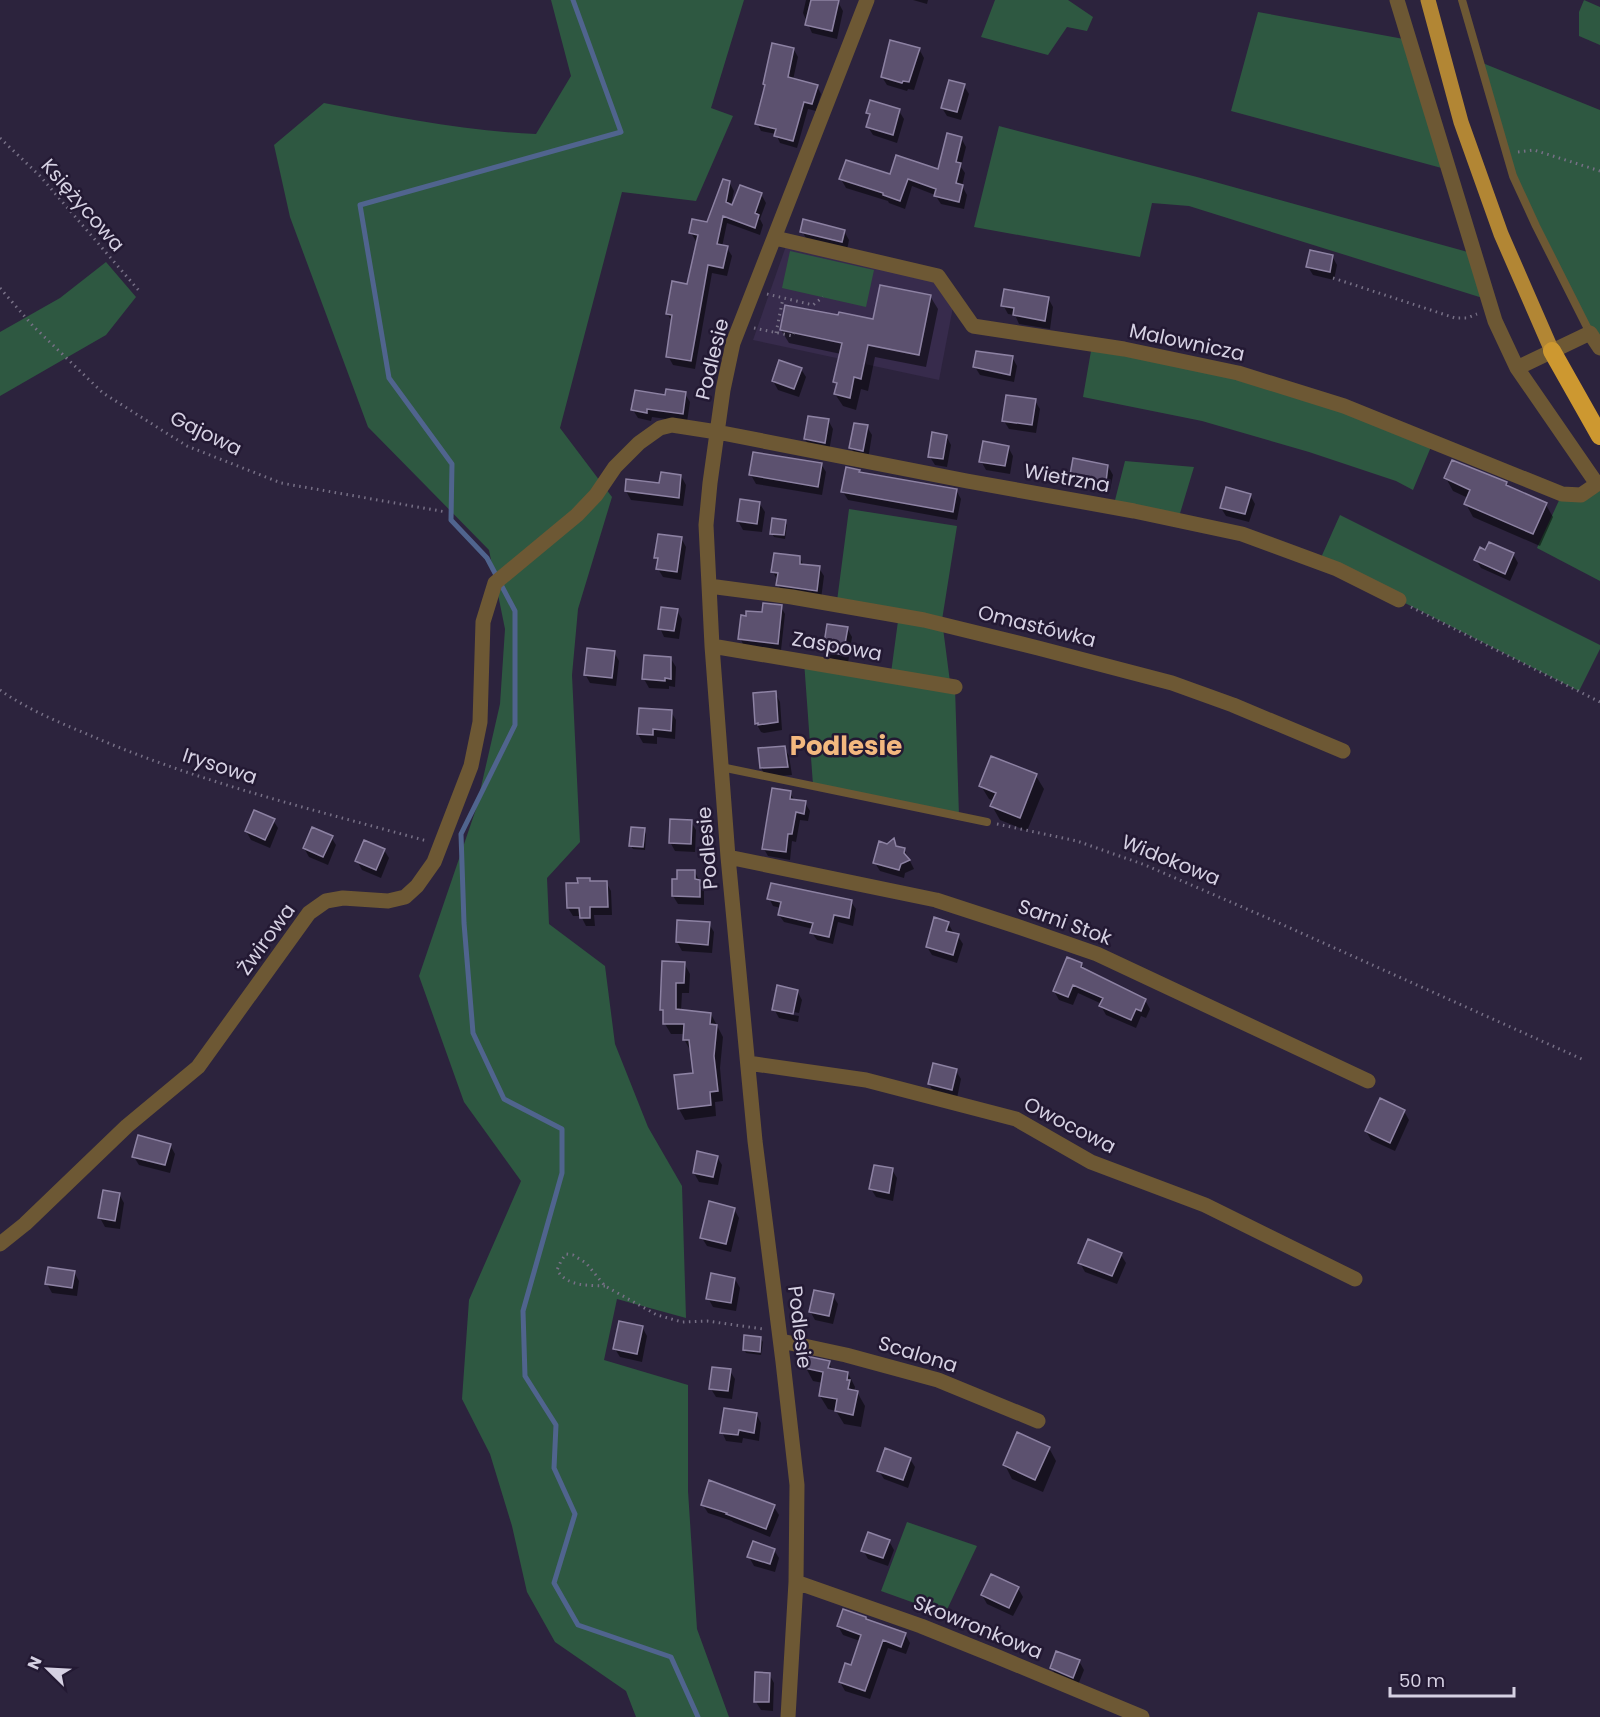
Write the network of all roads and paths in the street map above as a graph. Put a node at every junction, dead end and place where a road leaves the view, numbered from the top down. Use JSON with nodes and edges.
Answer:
{"nodes":[{"id":1,"x":867,"y":0,"type":"edge"},
{"id":2,"x":1398,"y":0,"type":"edge"},
{"id":3,"x":1428,"y":0,"type":"edge"},
{"id":4,"x":1462,"y":0,"type":"edge"},
{"id":5,"x":0,"y":138,"type":"edge"},
{"id":6,"x":1506,"y":154,"type":"junction"},
{"id":7,"x":1600,"y":171,"type":"edge"},
{"id":8,"x":775,"y":238,"type":"junction"},
{"id":9,"x":1333,"y":279,"type":"dead end"},
{"id":10,"x":0,"y":288,"type":"edge"},
{"id":11,"x":754,"y":291,"type":"junction"},
{"id":12,"x":141,"y":293,"type":"dead end"},
{"id":13,"x":823,"y":297,"type":"dead end"},
{"id":14,"x":783,"y":298,"type":"junction"},
{"id":15,"x":1491,"y":309,"type":"junction"},
{"id":16,"x":741,"y":325,"type":"junction"},
{"id":17,"x":776,"y":333,"type":"junction"},
{"id":18,"x":794,"y":333,"type":"dead end"},
{"id":19,"x":1590,"y":333,"type":"junction"},
{"id":20,"x":1600,"y":348,"type":"edge"},
{"id":21,"x":1552,"y":351,"type":"junction"},
{"id":22,"x":1517,"y":368,"type":"junction"},
{"id":23,"x":717,"y":432,"type":"junction"},
{"id":24,"x":1600,"y":436,"type":"edge"},
{"id":25,"x":1598,"y":486,"type":"edge"},
{"id":26,"x":446,"y":512,"type":"dead end"},
{"id":27,"x":500,"y":578,"type":"joint"},
{"id":28,"x":709,"y":586,"type":"junction"},
{"id":29,"x":1399,"y":600,"type":"joint"},
{"id":30,"x":712,"y":646,"type":"junction"},
{"id":31,"x":955,"y":687,"type":"dead end"},
{"id":32,"x":0,"y":690,"type":"edge"},
{"id":33,"x":1600,"y":702,"type":"edge"},
{"id":34,"x":1343,"y":751,"type":"dead end"},
{"id":35,"x":722,"y":767,"type":"junction"},
{"id":36,"x":987,"y":822,"type":"joint"},
{"id":37,"x":441,"y":845,"type":"junction"},
{"id":38,"x":728,"y":857,"type":"junction"},
{"id":39,"x":1584,"y":1060,"type":"dead end"},
{"id":40,"x":748,"y":1063,"type":"junction"},
{"id":41,"x":1368,"y":1082,"type":"dead end"},
{"id":42,"x":0,"y":1244,"type":"edge"},
{"id":43,"x":1355,"y":1279,"type":"dead end"},
{"id":44,"x":605,"y":1286,"type":"junction"},
{"id":45,"x":780,"y":1336,"type":"junction"},
{"id":46,"x":1038,"y":1421,"type":"dead end"},
{"id":47,"x":796,"y":1582,"type":"junction"},
{"id":48,"x":788,"y":1717,"type":"edge"},
{"id":49,"x":1142,"y":1717,"type":"edge"}],
"edges":[{"from":1,"to":8,"type":"street","name":"Podlesie"},
{"from":2,"to":15,"type":"street"},
{"from":3,"to":21,"type":"main road"},
{"from":4,"to":6,"type":"lane"},
{"from":5,"to":12,"type":"path","name":"Księżycowa"},
{"from":6,"to":7,"type":"path"},
{"from":6,"to":19,"type":"lane"},
{"from":8,"to":11,"type":"street","name":"Podlesie"},
{"from":8,"to":25,"type":"street","name":"Malownicza"},
{"from":9,"to":15,"type":"path"},
{"from":10,"to":26,"type":"path","name":"Gajowa"},
{"from":11,"to":14,"type":"path"},
{"from":11,"to":16,"type":"street","name":"Podlesie"},
{"from":13,"to":14,"type":"path"},
{"from":14,"to":17,"type":"path"},
{"from":15,"to":22,"type":"street"},
{"from":16,"to":17,"type":"path"},
{"from":16,"to":23,"type":"street","name":"Podlesie"},
{"from":17,"to":18,"type":"path"},
{"from":19,"to":20,"type":"street"},
{"from":19,"to":21,"type":"street"},
{"from":21,"to":22,"type":"street"},
{"from":21,"to":24,"type":"highway"},
{"from":22,"to":25,"type":"street"},
{"from":23,"to":27,"type":"street","name":"Wietrzna"},
{"from":23,"to":28,"type":"street","name":"Podlesie"},
{"from":23,"to":29,"type":"street","name":"Wietrzna"},
{"from":27,"to":37,"type":"street","name":"Żwirowa"},
{"from":28,"to":30,"type":"street","name":"Podlesie"},
{"from":28,"to":34,"type":"street","name":"Omastówka"},
{"from":29,"to":33,"type":"path"},
{"from":30,"to":31,"type":"street","name":"Zaspowa"},
{"from":30,"to":35,"type":"street","name":"Podlesie"},
{"from":32,"to":37,"type":"path","name":"Irysowa"},
{"from":35,"to":36,"type":"lane"},
{"from":35,"to":38,"type":"street","name":"Podlesie"},
{"from":36,"to":39,"type":"path","name":"Widokowa"},
{"from":37,"to":42,"type":"street","name":"Żwirowa"},
{"from":38,"to":40,"type":"street","name":"Podlesie"},
{"from":38,"to":41,"type":"street","name":"Sarni Stok"},
{"from":40,"to":43,"type":"street","name":"Owocowa"},
{"from":40,"to":45,"type":"street","name":"Podlesie"},
{"from":44,"to":44,"type":"path"},
{"from":44,"to":45,"type":"path"},
{"from":45,"to":46,"type":"street","name":"Scalona"},
{"from":45,"to":47,"type":"street","name":"Podlesie"},
{"from":47,"to":48,"type":"street","name":"Podlesie"},
{"from":47,"to":49,"type":"street","name":"Skowronkowa"}]}
